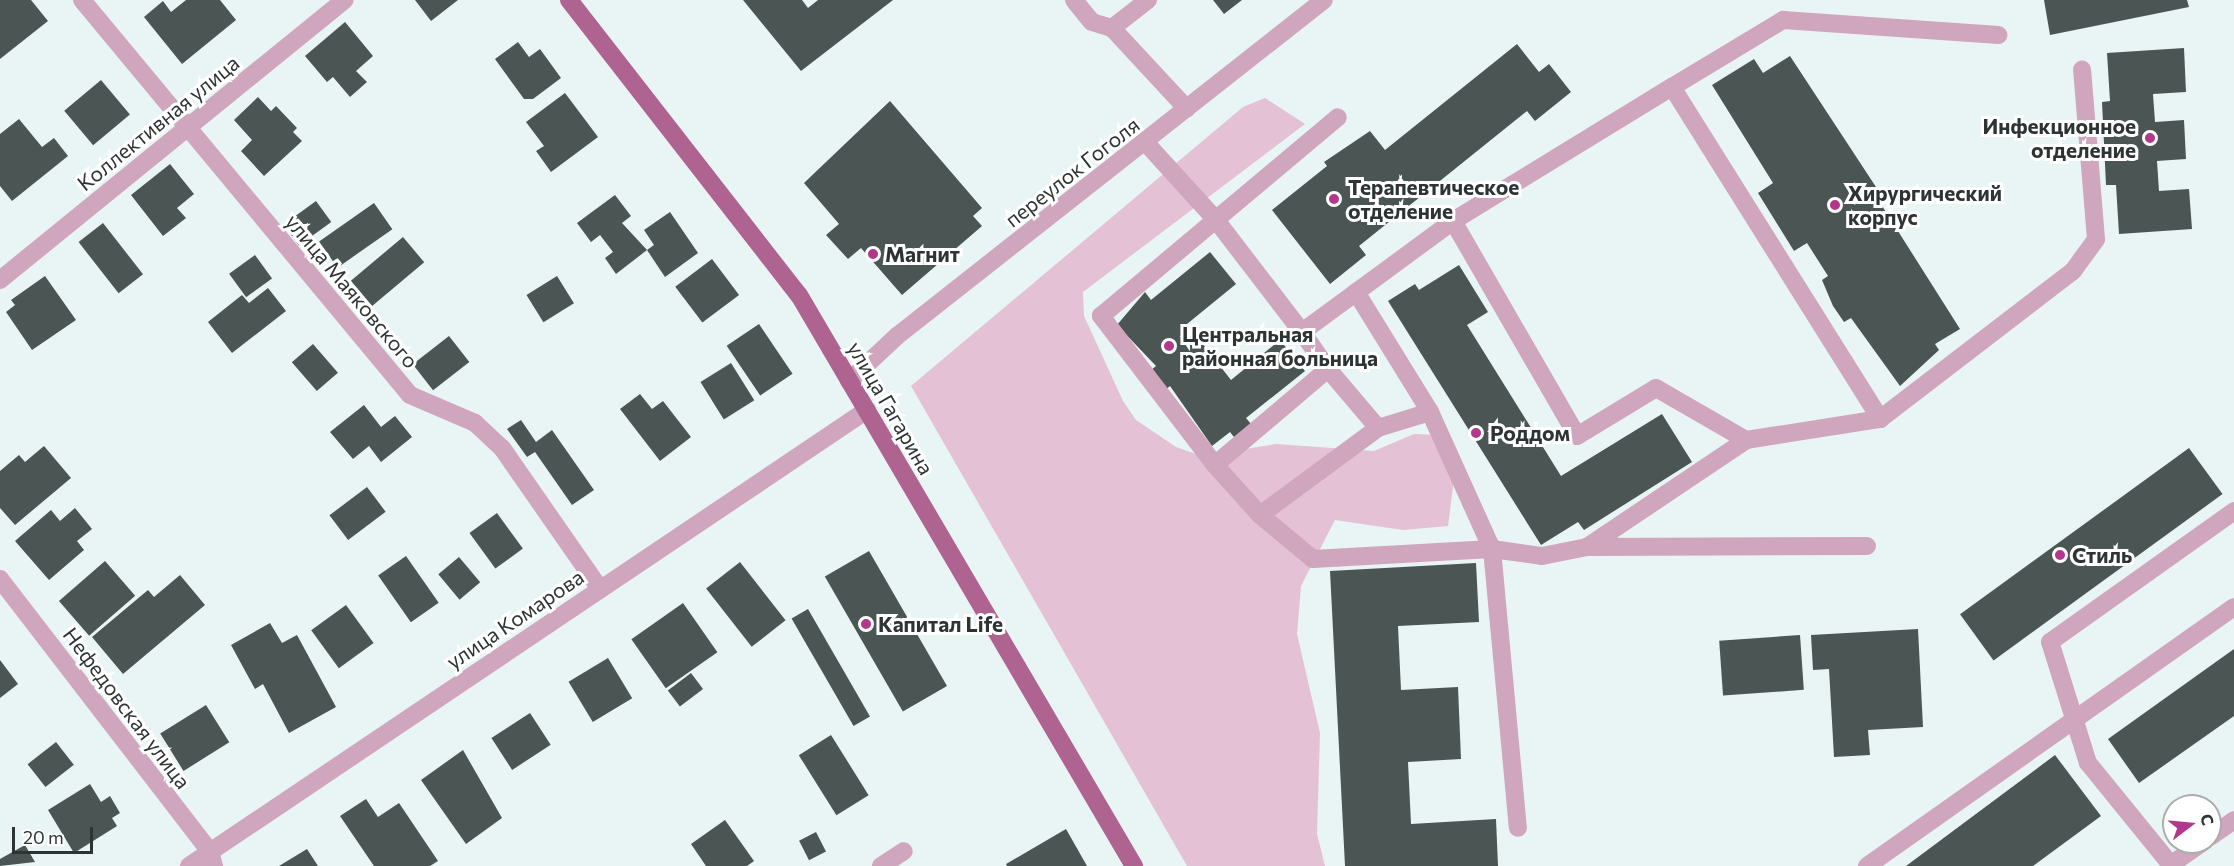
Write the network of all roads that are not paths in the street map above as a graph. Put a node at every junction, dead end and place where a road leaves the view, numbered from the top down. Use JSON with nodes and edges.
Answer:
{"nodes":[{"id":1,"x":82,"y":0,"type":"edge"},
{"id":2,"x":345,"y":0,"type":"edge"},
{"id":3,"x":569,"y":0,"type":"edge"},
{"id":4,"x":1074,"y":0,"type":"edge"},
{"id":5,"x":1148,"y":0,"type":"edge"},
{"id":6,"x":1324,"y":0,"type":"edge"},
{"id":7,"x":1112,"y":28,"type":"junction"},
{"id":8,"x":1998,"y":35,"type":"dead end"},
{"id":9,"x":2082,"y":70,"type":"dead end"},
{"id":10,"x":1672,"y":87,"type":"junction"},
{"id":11,"x":1187,"y":109,"type":"junction"},
{"id":12,"x":1338,"y":117,"type":"dead end"},
{"id":13,"x":186,"y":129,"type":"junction"},
{"id":14,"x":1146,"y":143,"type":"junction"},
{"id":15,"x":1216,"y":220,"type":"junction"},
{"id":16,"x":1453,"y":221,"type":"junction"},
{"id":17,"x":0,"y":280,"type":"edge"},
{"id":18,"x":1356,"y":292,"type":"junction"},
{"id":19,"x":1302,"y":332,"type":"junction"},
{"id":20,"x":1328,"y":369,"type":"junction"},
{"id":21,"x":849,"y":381,"type":"junction"},
{"id":22,"x":867,"y":410,"type":"junction"},
{"id":23,"x":1430,"y":412,"type":"junction"},
{"id":24,"x":1880,"y":419,"type":"junction"},
{"id":25,"x":1378,"y":428,"type":"junction"},
{"id":26,"x":1746,"y":440,"type":"junction"},
{"id":27,"x":1215,"y":465,"type":"junction"},
{"id":28,"x":2234,"y":511,"type":"edge"},
{"id":29,"x":1260,"y":515,"type":"junction"},
{"id":30,"x":1867,"y":546,"type":"dead end"},
{"id":31,"x":1587,"y":547,"type":"junction"},
{"id":32,"x":1492,"y":549,"type":"junction"},
{"id":33,"x":0,"y":579,"type":"edge"},
{"id":34,"x":600,"y":589,"type":"junction"},
{"id":35,"x":2234,"y":607,"type":"edge"},
{"id":36,"x":2074,"y":720,"type":"junction"},
{"id":37,"x":1518,"y":828,"type":"dead end"},
{"id":38,"x":904,"y":851,"type":"dead end"},
{"id":39,"x":2186,"y":854,"type":"edge"},
{"id":40,"x":212,"y":859,"type":"edge"},
{"id":41,"x":2170,"y":865,"type":"edge"},
{"id":42,"x":189,"y":866,"type":"edge"},
{"id":43,"x":881,"y":866,"type":"edge"},
{"id":44,"x":1134,"y":866,"type":"edge"},
{"id":45,"x":1867,"y":866,"type":"edge"}],
"edges":[{"from":1,"to":13,"type":"street","name":"улица Маяковского"},
{"from":2,"to":13,"type":"street","name":"Коллективная улица"},
{"from":3,"to":21,"type":"main road","name":"улица Гагарина"},
{"from":4,"to":7,"type":"street"},
{"from":5,"to":7,"type":"street"},
{"from":6,"to":11,"type":"street","name":"переулок Гоголя"},
{"from":7,"to":11,"type":"street"},
{"from":8,"to":10,"type":"street"},
{"from":9,"to":24,"type":"street"},
{"from":10,"to":16,"type":"street"},
{"from":10,"to":24,"type":"street"},
{"from":11,"to":14,"type":"street","name":"переулок Гоголя"},
{"from":12,"to":15,"type":"street"},
{"from":13,"to":17,"type":"street","name":"Коллективная улица"},
{"from":13,"to":34,"type":"street","name":"улица Маяковского"},
{"from":14,"to":15,"type":"street"},
{"from":14,"to":21,"type":"street","name":"переулок Гоголя"},
{"from":15,"to":19,"type":"street"},
{"from":15,"to":27,"type":"street"},
{"from":16,"to":18,"type":"street"},
{"from":16,"to":26,"type":"street"},
{"from":18,"to":19,"type":"street"},
{"from":18,"to":23,"type":"street"},
{"from":19,"to":20,"type":"street"},
{"from":20,"to":25,"type":"street"},
{"from":20,"to":27,"type":"street"},
{"from":21,"to":22,"type":"main road","name":"улица Гагарина"},
{"from":22,"to":34,"type":"street","name":"улица Комарова"},
{"from":22,"to":44,"type":"main road","name":"улица Гагарина"},
{"from":23,"to":25,"type":"street"},
{"from":23,"to":32,"type":"street"},
{"from":24,"to":26,"type":"street"},
{"from":25,"to":29,"type":"street"},
{"from":26,"to":31,"type":"street"},
{"from":27,"to":29,"type":"street"},
{"from":28,"to":36,"type":"street"},
{"from":29,"to":32,"type":"street"},
{"from":30,"to":31,"type":"street"},
{"from":31,"to":32,"type":"street"},
{"from":32,"to":37,"type":"street"},
{"from":33,"to":40,"type":"street","name":"Нефедовская улица"},
{"from":34,"to":40,"type":"street","name":"улица Комарова"},
{"from":35,"to":36,"type":"street"},
{"from":36,"to":41,"type":"street"},
{"from":36,"to":45,"type":"street"},
{"from":38,"to":43,"type":"street"},
{"from":39,"to":41,"type":"street"},
{"from":40,"to":42,"type":"street","name":"улица Комарова"}]}
